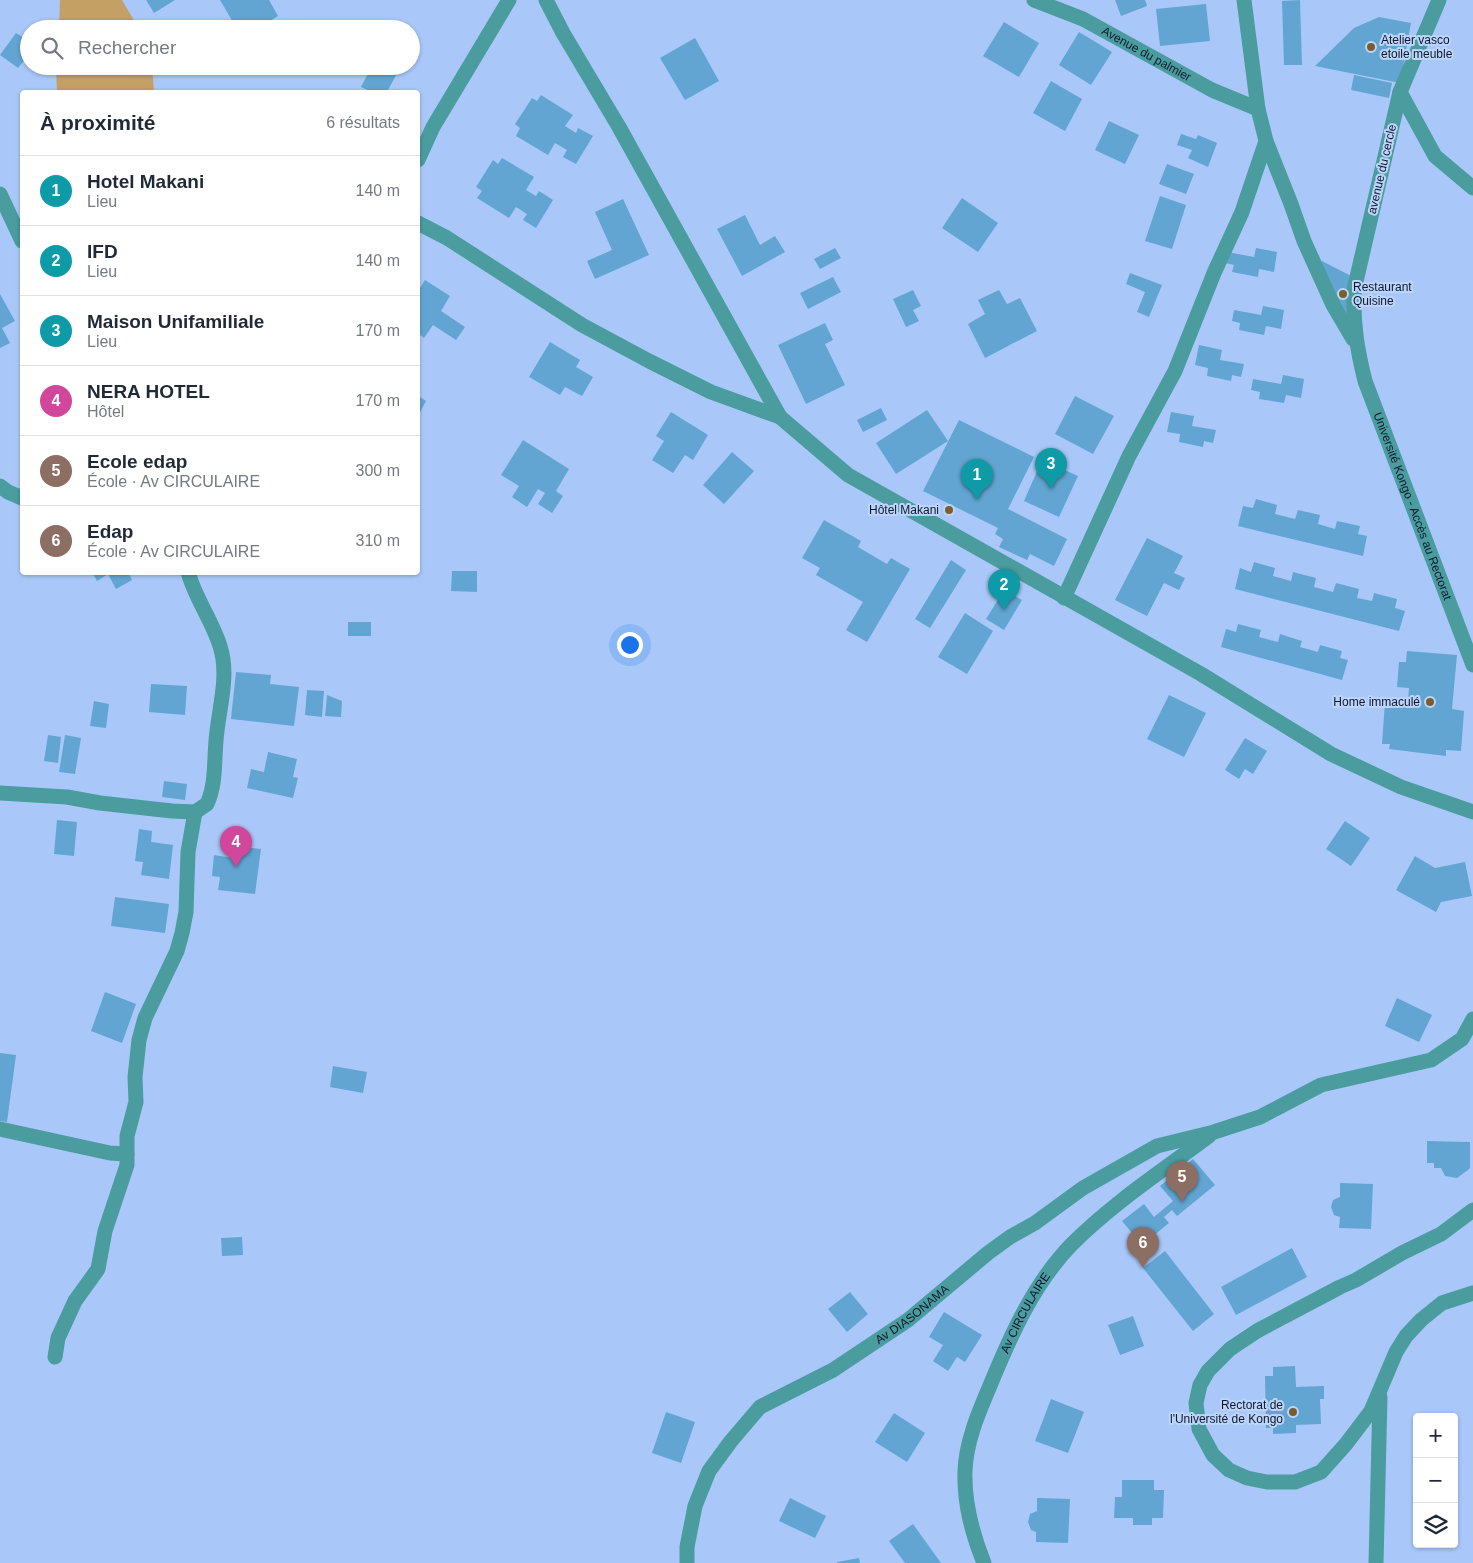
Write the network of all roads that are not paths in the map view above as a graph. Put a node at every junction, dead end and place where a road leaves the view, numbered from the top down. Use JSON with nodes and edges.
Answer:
{"nodes":[{"id":1,"x":509,"y":0,"type":"edge"},
{"id":2,"x":546,"y":0,"type":"edge"},
{"id":3,"x":1034,"y":0,"type":"edge"},
{"id":4,"x":1244,"y":0,"type":"edge"},
{"id":5,"x":1439,"y":0,"type":"edge"},
{"id":6,"x":1400,"y":92,"type":"junction"},
{"id":7,"x":1258,"y":109,"type":"junction"},
{"id":8,"x":1266,"y":141,"type":"junction"},
{"id":9,"x":420,"y":156,"type":"edge"},
{"id":10,"x":1473,"y":188,"type":"edge"},
{"id":11,"x":0,"y":194,"type":"edge"},
{"id":12,"x":420,"y":224,"type":"edge"},
{"id":13,"x":20,"y":237,"type":"edge"},
{"id":14,"x":1356,"y":345,"type":"junction"},
{"id":15,"x":780,"y":418,"type":"junction"},
{"id":16,"x":0,"y":486,"type":"edge"},
{"id":17,"x":20,"y":497,"type":"edge"},
{"id":18,"x":189,"y":575,"type":"edge"},
{"id":19,"x":1064,"y":598,"type":"junction"},
{"id":20,"x":1473,"y":666,"type":"edge"},
{"id":21,"x":0,"y":793,"type":"edge"},
{"id":22,"x":194,"y":812,"type":"junction"},
{"id":23,"x":1473,"y":812,"type":"edge"},
{"id":24,"x":1473,"y":1019,"type":"edge"},
{"id":25,"x":0,"y":1130,"type":"edge"},
{"id":26,"x":1214,"y":1132,"type":"junction"},
{"id":27,"x":127,"y":1154,"type":"junction"},
{"id":28,"x":1473,"y":1210,"type":"edge"},
{"id":29,"x":1473,"y":1293,"type":"edge"},
{"id":30,"x":55,"y":1357,"type":"dead end"},
{"id":31,"x":1381,"y":1387,"type":"junction"},
{"id":32,"x":687,"y":1563,"type":"edge"},
{"id":33,"x":984,"y":1563,"type":"edge"},
{"id":34,"x":1376,"y":1563,"type":"edge"}],
"edges":[{"from":1,"to":9,"type":"street"},
{"from":2,"to":15,"type":"street"},
{"from":3,"to":7,"type":"street","name":"Avenue du palmier"},
{"from":4,"to":7,"type":"street"},
{"from":5,"to":6,"type":"street","name":"avenue du cercle"},
{"from":6,"to":10,"type":"street"},
{"from":6,"to":14,"type":"street","name":"avenue du cercle"},
{"from":7,"to":8,"type":"street"},
{"from":8,"to":14,"type":"street"},
{"from":8,"to":19,"type":"street"},
{"from":11,"to":13,"type":"street"},
{"from":12,"to":15,"type":"street"},
{"from":14,"to":20,"type":"street","name":"Université Kongo - Accès au Rectorat"},
{"from":15,"to":19,"type":"street"},
{"from":16,"to":17,"type":"street"},
{"from":18,"to":22,"type":"street"},
{"from":19,"to":23,"type":"street"},
{"from":21,"to":22,"type":"street"},
{"from":22,"to":27,"type":"street"},
{"from":24,"to":26,"type":"street"},
{"from":25,"to":27,"type":"street"},
{"from":26,"to":32,"type":"street","name":"Av DIASONAMA"},
{"from":26,"to":33,"type":"street","name":"Av CIRCULAIRE"},
{"from":27,"to":30,"type":"street"},
{"from":28,"to":31,"type":"street"},
{"from":29,"to":31,"type":"street"},
{"from":31,"to":34,"type":"street"}]}
